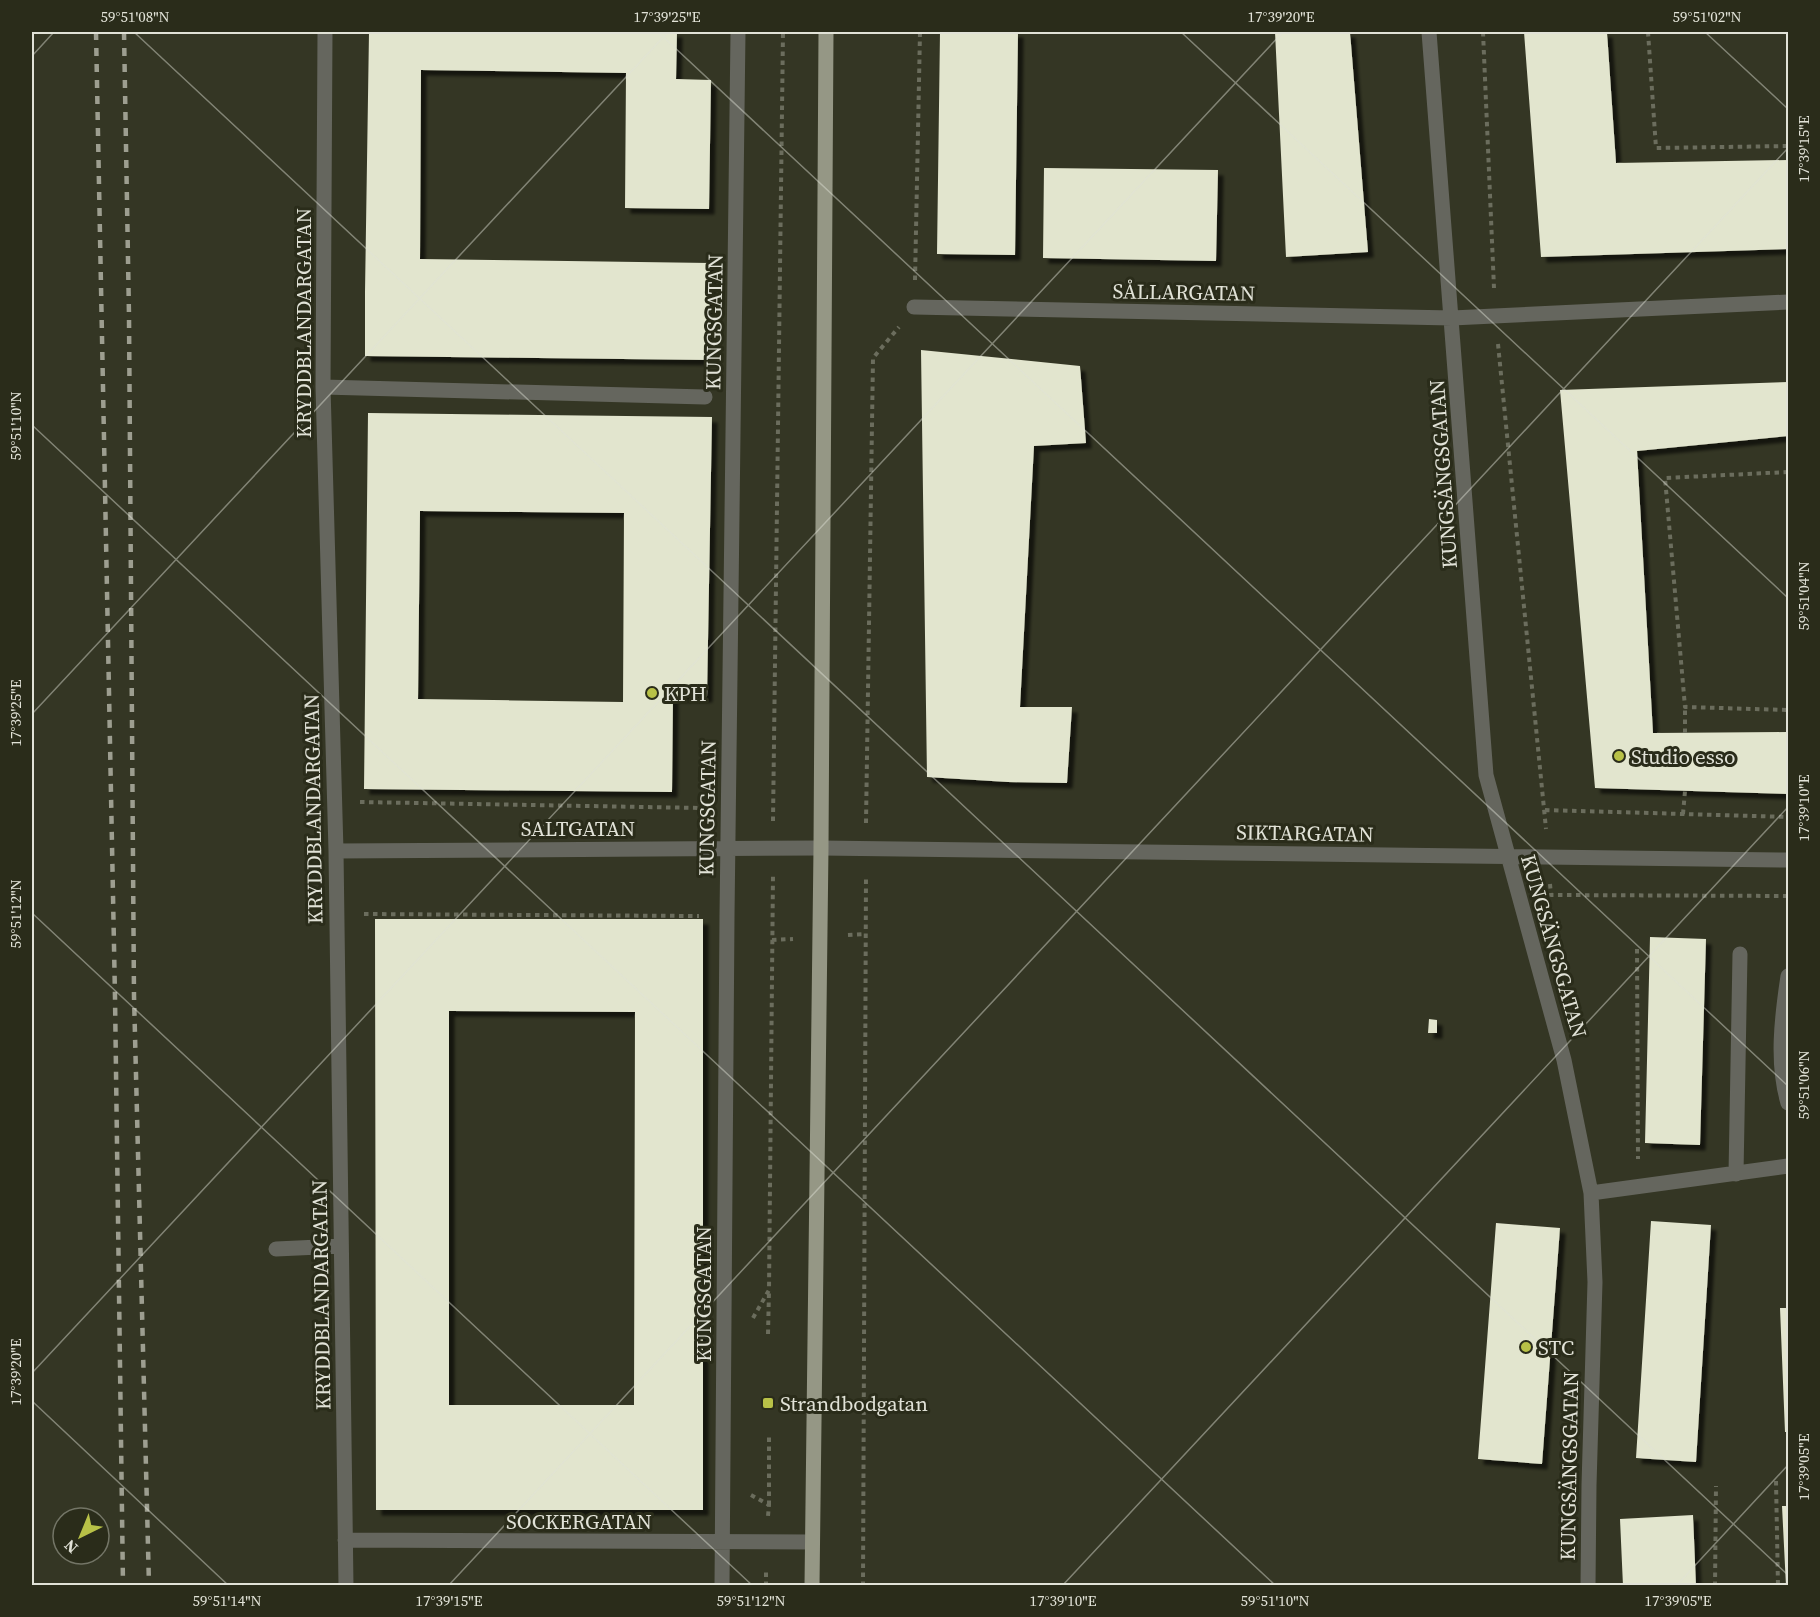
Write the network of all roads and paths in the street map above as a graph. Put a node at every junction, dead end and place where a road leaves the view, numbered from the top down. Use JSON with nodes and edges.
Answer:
{"nodes":[{"id":1,"x":324,"y":32,"type":"edge"},
{"id":2,"x":738,"y":32,"type":"edge"},
{"id":3,"x":826,"y":32,"type":"edge"},
{"id":4,"x":920,"y":32,"type":"edge"},
{"id":5,"x":1429,"y":32,"type":"edge"},
{"id":6,"x":1483,"y":32,"type":"edge"},
{"id":7,"x":1648,"y":32,"type":"edge"},
{"id":8,"x":1788,"y":146,"type":"edge"},
{"id":9,"x":1788,"y":302,"type":"edge"},
{"id":10,"x":914,"y":308,"type":"junction"},
{"id":11,"x":1495,"y":316,"type":"junction"},
{"id":12,"x":1452,"y":318,"type":"junction"},
{"id":13,"x":323,"y":387,"type":"junction"},
{"id":14,"x":705,"y":397,"type":"dead end"},
{"id":15,"x":1788,"y":472,"type":"edge"},
{"id":16,"x":1685,"y":707,"type":"junction"},
{"id":17,"x":1788,"y":710,"type":"edge"},
{"id":18,"x":1685,"y":733,"type":"dead end"},
{"id":19,"x":1684,"y":791,"type":"dead end"},
{"id":20,"x":334,"y":801,"type":"junction"},
{"id":21,"x":728,"y":808,"type":"junction"},
{"id":22,"x":1545,"y":810,"type":"junction"},
{"id":23,"x":1683,"y":814,"type":"junction"},
{"id":24,"x":1788,"y":817,"type":"edge"},
{"id":25,"x":728,"y":848,"type":"junction"},
{"id":26,"x":821,"y":848,"type":"junction"},
{"id":27,"x":866,"y":849,"type":"junction"},
{"id":28,"x":336,"y":851,"type":"junction"},
{"id":29,"x":1508,"y":857,"type":"junction"},
{"id":30,"x":1548,"y":858,"type":"junction"},
{"id":31,"x":1788,"y":860,"type":"edge"},
{"id":32,"x":1788,"y":896,"type":"edge"},
{"id":33,"x":337,"y":913,"type":"junction"},
{"id":34,"x":727,"y":916,"type":"junction"},
{"id":35,"x":1637,"y":949,"type":"dead end"},
{"id":36,"x":1740,"y":954,"type":"dead end"},
{"id":37,"x":1788,"y":976,"type":"edge"},
{"id":38,"x":1788,"y":1103,"type":"edge"},
{"id":39,"x":1788,"y":1166,"type":"edge"},
{"id":40,"x":1736,"y":1174,"type":"junction"},
{"id":41,"x":1638,"y":1187,"type":"junction"},
{"id":42,"x":1591,"y":1194,"type":"junction"},
{"id":43,"x":341,"y":1246,"type":"junction"},
{"id":44,"x":276,"y":1249,"type":"dead end"},
{"id":45,"x":769,"y":1290,"type":"dead end"},
{"id":46,"x":768,"y":1334,"type":"dead end"},
{"id":47,"x":769,"y":1436,"type":"dead end"},
{"id":48,"x":1776,"y":1481,"type":"dead end"},
{"id":49,"x":1716,"y":1486,"type":"dead end"},
{"id":50,"x":769,"y":1505,"type":"dead end"},
{"id":51,"x":345,"y":1540,"type":"junction"},
{"id":52,"x":812,"y":1542,"type":"junction"},
{"id":53,"x":722,"y":1543,"type":"junction"},
{"id":54,"x":346,"y":1586,"type":"edge"},
{"id":55,"x":722,"y":1586,"type":"edge"},
{"id":56,"x":812,"y":1586,"type":"edge"},
{"id":57,"x":863,"y":1586,"type":"edge"},
{"id":58,"x":1588,"y":1586,"type":"edge"},
{"id":59,"x":1715,"y":1586,"type":"edge"},
{"id":60,"x":1778,"y":1586,"type":"edge"}],
"edges":[{"from":1,"to":13,"type":"street","name":"KRYDDBLANDARGATAN"},
{"from":2,"to":21,"type":"street","name":"KUNGSGATAN"},
{"from":3,"to":26,"type":"main road"},
{"from":4,"to":10,"type":"path"},
{"from":5,"to":12,"type":"street","name":"KUNGSÄNGSGATAN"},
{"from":6,"to":11,"type":"path"},
{"from":7,"to":8,"type":"path"},
{"from":9,"to":11,"type":"street"},
{"from":10,"to":12,"type":"street","name":"SÅLLARGATAN"},
{"from":10,"to":27,"type":"path"},
{"from":11,"to":12,"type":"street"},
{"from":11,"to":22,"type":"path"},
{"from":12,"to":29,"type":"street","name":"KUNGSÄNGSGATAN"},
{"from":13,"to":14,"type":"street"},
{"from":13,"to":20,"type":"street","name":"KRYDDBLANDARGATAN"},
{"from":15,"to":16,"type":"path"},
{"from":16,"to":17,"type":"path"},
{"from":16,"to":18,"type":"path"},
{"from":19,"to":23,"type":"path"},
{"from":20,"to":21,"type":"path"},
{"from":20,"to":28,"type":"street","name":"KRYDDBLANDARGATAN"},
{"from":21,"to":25,"type":"street","name":"KUNGSGATAN"},
{"from":22,"to":23,"type":"path"},
{"from":22,"to":30,"type":"path"},
{"from":23,"to":24,"type":"path"},
{"from":25,"to":26,"type":"street","name":"SALTGATAN"},
{"from":25,"to":28,"type":"street","name":"SALTGATAN"},
{"from":25,"to":34,"type":"street","name":"KUNGSGATAN"},
{"from":26,"to":27,"type":"street","name":"SIKTARGATAN"},
{"from":26,"to":52,"type":"main road"},
{"from":27,"to":29,"type":"street","name":"SIKTARGATAN"},
{"from":27,"to":57,"type":"path"},
{"from":28,"to":33,"type":"street","name":"KRYDDBLANDARGATAN"},
{"from":29,"to":30,"type":"street","name":"SIKTARGATAN"},
{"from":29,"to":42,"type":"street","name":"KUNGSÄNGSGATAN"},
{"from":30,"to":31,"type":"street","name":"SIKTARGATAN"},
{"from":30,"to":32,"type":"path"},
{"from":33,"to":34,"type":"path"},
{"from":33,"to":43,"type":"street","name":"KRYDDBLANDARGATAN"},
{"from":34,"to":53,"type":"street","name":"KUNGSGATAN"},
{"from":35,"to":41,"type":"path"},
{"from":36,"to":40,"type":"street"},
{"from":37,"to":38,"type":"street"},
{"from":39,"to":40,"type":"street"},
{"from":40,"to":41,"type":"street"},
{"from":41,"to":42,"type":"street"},
{"from":42,"to":58,"type":"street","name":"KUNGSÄNGSGATAN"},
{"from":43,"to":44,"type":"street"},
{"from":43,"to":51,"type":"street","name":"KRYDDBLANDARGATAN"},
{"from":45,"to":46,"type":"path"},
{"from":47,"to":50,"type":"path"},
{"from":48,"to":60,"type":"path"},
{"from":49,"to":59,"type":"path"},
{"from":51,"to":53,"type":"street","name":"SOCKERGATAN"},
{"from":51,"to":54,"type":"street","name":"KRYDDBLANDARGATAN"},
{"from":52,"to":53,"type":"street","name":"SOCKERGATAN"},
{"from":52,"to":56,"type":"main road"},
{"from":53,"to":55,"type":"street","name":"KUNGSGATAN"}]}
